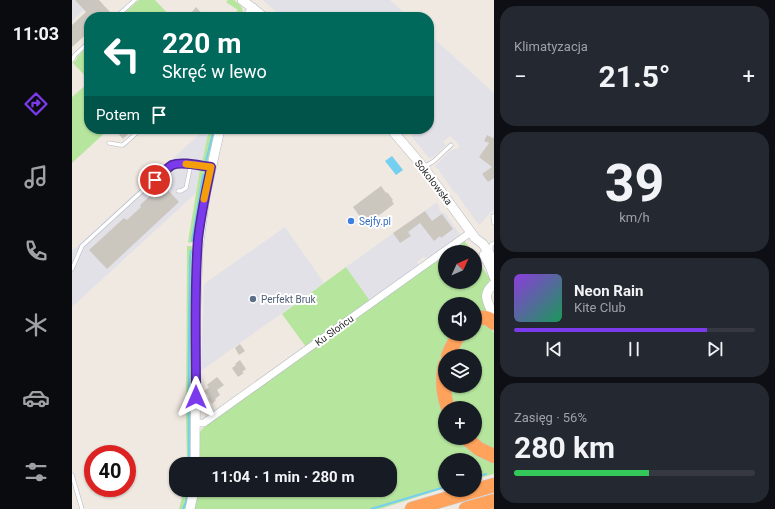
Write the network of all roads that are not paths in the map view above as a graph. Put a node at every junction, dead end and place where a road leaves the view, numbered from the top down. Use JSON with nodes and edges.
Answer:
{"nodes":[{"id":1,"x":135,"y":0,"type":"edge"},
{"id":2,"x":242,"y":0,"type":"edge"},
{"id":3,"x":253,"y":8,"type":"junction"},
{"id":4,"x":122,"y":12,"type":"edge"},
{"id":5,"x":250,"y":12,"type":"edge"},
{"id":6,"x":258,"y":12,"type":"edge"},
{"id":7,"x":84,"y":46,"type":"edge"},
{"id":8,"x":72,"y":60,"type":"edge"},
{"id":9,"x":135,"y":134,"type":"edge"},
{"id":10,"x":219,"y":134,"type":"edge"},
{"id":11,"x":395,"y":134,"type":"edge"},
{"id":12,"x":109,"y":143,"type":"dead end"},
{"id":13,"x":451,"y":145,"type":"dead end"},
{"id":14,"x":191,"y":164,"type":"junction"},
{"id":15,"x":211,"y":167,"type":"junction"},
{"id":16,"x":424,"y":168,"type":"junction"},
{"id":17,"x":178,"y":191,"type":"dead end"},
{"id":18,"x":494,"y":216,"type":"edge"},
{"id":19,"x":494,"y":223,"type":"edge"},
{"id":20,"x":473,"y":235,"type":"junction"},
{"id":21,"x":490,"y":244,"type":"edge"},
{"id":22,"x":492,"y":258,"type":"edge"},
{"id":23,"x":72,"y":269,"type":"edge"},
{"id":24,"x":494,"y":277,"type":"edge"},
{"id":25,"x":494,"y":284,"type":"edge"},
{"id":26,"x":482,"y":318,"type":"edge"},
{"id":27,"x":494,"y":323,"type":"edge"},
{"id":28,"x":196,"y":423,"type":"junction"},
{"id":29,"x":474,"y":445,"type":"edge"},
{"id":30,"x":494,"y":456,"type":"edge"},
{"id":31,"x":195,"y":457,"type":"edge"},
{"id":32,"x":72,"y":475,"type":"edge"},
{"id":33,"x":494,"y":485,"type":"edge"},
{"id":34,"x":193,"y":497,"type":"edge"},
{"id":35,"x":494,"y":501,"type":"edge"},
{"id":36,"x":82,"y":509,"type":"edge"},
{"id":37,"x":190,"y":509,"type":"edge"},
{"id":38,"x":412,"y":509,"type":"edge"},
{"id":39,"x":466,"y":509,"type":"edge"}],
"edges":[{"from":1,"to":4,"type":"lane"},
{"from":2,"to":3,"type":"street"},
{"from":3,"to":5,"type":"street"},
{"from":3,"to":6,"type":"street"},
{"from":7,"to":8,"type":"lane"},
{"from":9,"to":12,"type":"lane"},
{"from":10,"to":15,"type":"street"},
{"from":11,"to":16,"type":"street","name":"Sokołowska"},
{"from":13,"to":16,"type":"lane"},
{"from":14,"to":15,"type":"lane"},
{"from":14,"to":17,"type":"lane"},
{"from":14,"to":23,"type":"lane"},
{"from":15,"to":28,"type":"street"},
{"from":16,"to":20,"type":"street","name":"Sokołowska"},
{"from":18,"to":19,"type":"lane"},
{"from":20,"to":21,"type":"street","name":"Sokołowska"},
{"from":20,"to":24,"type":"street","name":"Sokołowska"},
{"from":20,"to":28,"type":"street","name":"Ku Słońcu"},
{"from":21,"to":22,"type":"street","name":"Sokołowska"},
{"from":25,"to":27,"type":"street"},
{"from":26,"to":27,"type":"highway"},
{"from":28,"to":31,"type":"street"},
{"from":29,"to":30,"type":"highway"},
{"from":32,"to":36,"type":"lane"},
{"from":33,"to":38,"type":"highway"},
{"from":34,"to":37,"type":"street"},
{"from":35,"to":39,"type":"highway"}]}
